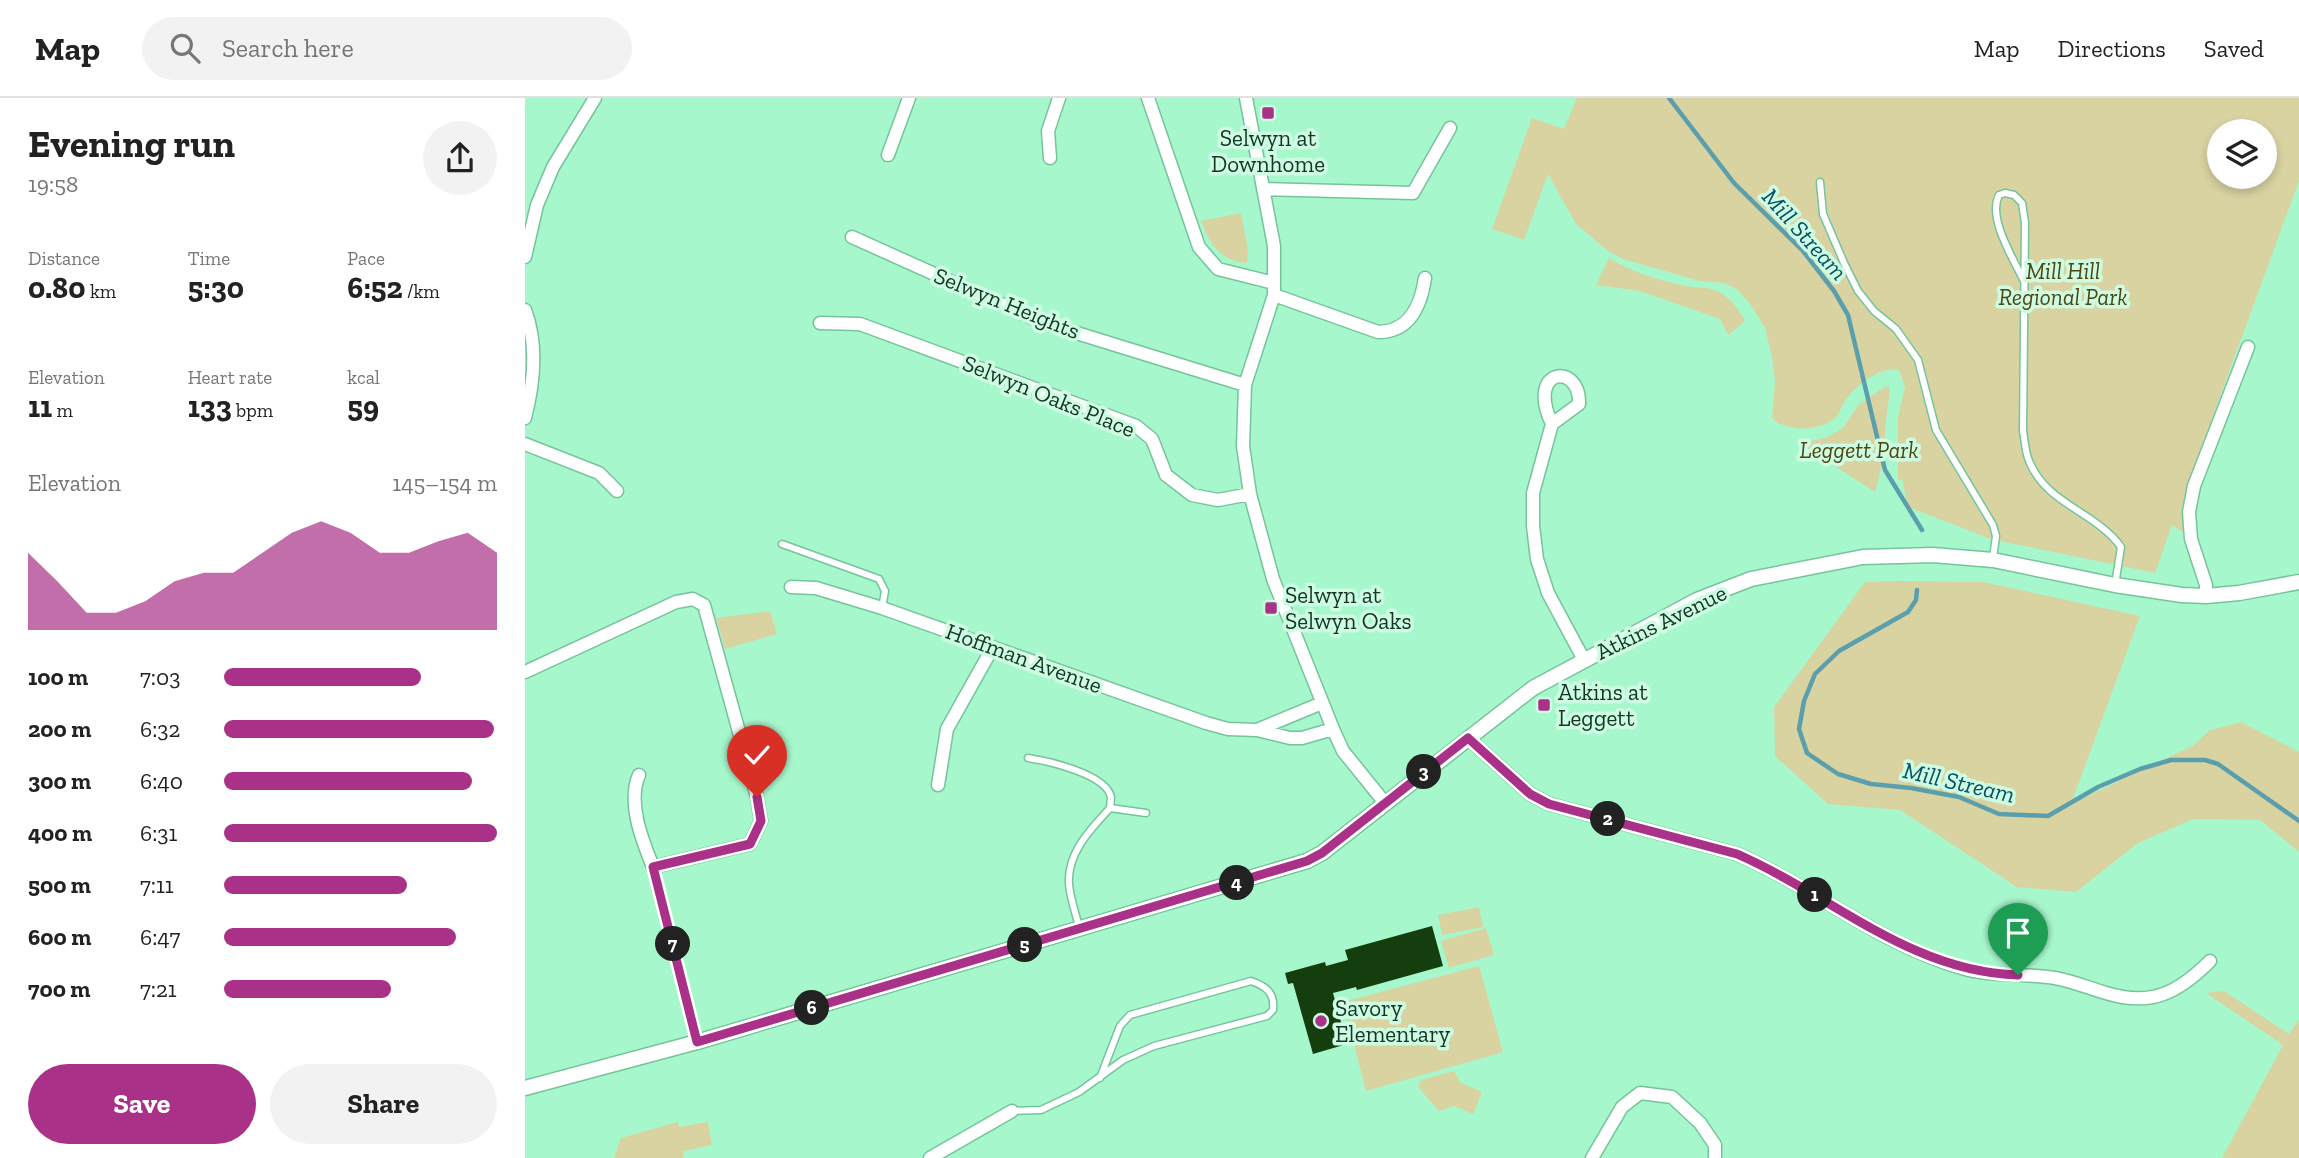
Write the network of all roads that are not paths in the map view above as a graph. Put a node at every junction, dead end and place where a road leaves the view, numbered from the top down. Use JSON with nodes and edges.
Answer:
{"nodes":[{"id":1,"x":595,"y":98,"type":"edge"},
{"id":2,"x":909,"y":98,"type":"edge"},
{"id":3,"x":1059,"y":98,"type":"edge"},
{"id":4,"x":1148,"y":98,"type":"edge"},
{"id":5,"x":1246,"y":98,"type":"edge"},
{"id":6,"x":1450,"y":128,"type":"dead end"},
{"id":7,"x":887,"y":155,"type":"dead end"},
{"id":8,"x":1050,"y":158,"type":"dead end"},
{"id":9,"x":1820,"y":181,"type":"dead end"},
{"id":10,"x":1263,"y":189,"type":"junction"},
{"id":11,"x":852,"y":237,"type":"dead end"},
{"id":12,"x":525,"y":257,"type":"edge"},
{"id":13,"x":1425,"y":278,"type":"dead end"},
{"id":14,"x":2024,"y":281,"type":"junction"},
{"id":15,"x":1274,"y":289,"type":"junction"},
{"id":16,"x":525,"y":310,"type":"edge"},
{"id":17,"x":820,"y":323,"type":"dead end"},
{"id":18,"x":2248,"y":347,"type":"dead end"},
{"id":19,"x":1245,"y":385,"type":"junction"},
{"id":20,"x":525,"y":418,"type":"edge"},
{"id":21,"x":1552,"y":424,"type":"dead end"},
{"id":22,"x":525,"y":444,"type":"edge"},
{"id":23,"x":617,"y":491,"type":"dead end"},
{"id":24,"x":1250,"y":494,"type":"junction"},
{"id":25,"x":782,"y":544,"type":"dead end"},
{"id":26,"x":1993,"y":560,"type":"junction"},
{"id":27,"x":2299,"y":582,"type":"edge"},
{"id":28,"x":2115,"y":585,"type":"junction"},
{"id":29,"x":791,"y":587,"type":"dead end"},
{"id":30,"x":2206,"y":596,"type":"junction"},
{"id":31,"x":882,"y":608,"type":"junction"},
{"id":32,"x":993,"y":647,"type":"junction"},
{"id":33,"x":1584,"y":660,"type":"junction"},
{"id":34,"x":525,"y":671,"type":"edge"},
{"id":35,"x":1322,"y":703,"type":"junction"},
{"id":36,"x":1333,"y":729,"type":"junction"},
{"id":37,"x":1257,"y":730,"type":"junction"},
{"id":38,"x":1468,"y":738,"type":"junction"},
{"id":39,"x":1028,"y":758,"type":"dead end"},
{"id":40,"x":639,"y":775,"type":"dead end"},
{"id":41,"x":938,"y":785,"type":"dead end"},
{"id":42,"x":1385,"y":803,"type":"junction"},
{"id":43,"x":1110,"y":808,"type":"junction"},
{"id":44,"x":1146,"y":813,"type":"dead end"},
{"id":45,"x":653,"y":867,"type":"junction"},
{"id":46,"x":1080,"y":929,"type":"junction"},
{"id":47,"x":2210,"y":961,"type":"dead end"},
{"id":48,"x":697,"y":1042,"type":"junction"},
{"id":49,"x":1100,"y":1078,"type":"junction"},
{"id":50,"x":525,"y":1088,"type":"edge"},
{"id":51,"x":1012,"y":1111,"type":"joint"},
{"id":52,"x":930,"y":1158,"type":"edge"},
{"id":53,"x":1592,"y":1158,"type":"edge"},
{"id":54,"x":1715,"y":1158,"type":"edge"}],
"edges":[{"from":1,"to":12,"type":"street"},
{"from":2,"to":7,"type":"street"},
{"from":3,"to":8,"type":"street"},
{"from":4,"to":15,"type":"street"},
{"from":5,"to":10,"type":"street"},
{"from":6,"to":10,"type":"street"},
{"from":9,"to":26,"type":"lane"},
{"from":10,"to":15,"type":"street"},
{"from":11,"to":19,"type":"street","name":"Selwyn Heights"},
{"from":13,"to":15,"type":"street"},
{"from":14,"to":14,"type":"lane"},
{"from":14,"to":28,"type":"lane"},
{"from":15,"to":19,"type":"street"},
{"from":16,"to":20,"type":"street"},
{"from":17,"to":24,"type":"street","name":"Selwyn Oaks Place"},
{"from":18,"to":30,"type":"street"},
{"from":19,"to":24,"type":"street"},
{"from":21,"to":33,"type":"street"},
{"from":22,"to":23,"type":"street"},
{"from":24,"to":35,"type":"street"},
{"from":25,"to":31,"type":"lane"},
{"from":26,"to":28,"type":"street","name":"Atkins Avenue"},
{"from":26,"to":33,"type":"street","name":"Atkins Avenue"},
{"from":27,"to":30,"type":"street","name":"Atkins Avenue"},
{"from":28,"to":30,"type":"street","name":"Atkins Avenue"},
{"from":29,"to":31,"type":"street","name":"Hoffman Avenue"},
{"from":31,"to":32,"type":"street","name":"Hoffman Avenue"},
{"from":32,"to":37,"type":"street","name":"Hoffman Avenue"},
{"from":32,"to":41,"type":"street"},
{"from":33,"to":38,"type":"street","name":"Atkins Avenue"},
{"from":34,"to":45,"type":"street"},
{"from":35,"to":36,"type":"street"},
{"from":35,"to":37,"type":"street","name":"Hoffman Avenue"},
{"from":36,"to":37,"type":"street","name":"Hoffman Avenue"},
{"from":36,"to":42,"type":"street"},
{"from":38,"to":42,"type":"street","name":"Atkins Avenue"},
{"from":38,"to":47,"type":"street"},
{"from":39,"to":43,"type":"lane"},
{"from":40,"to":45,"type":"street"},
{"from":42,"to":46,"type":"street","name":"Atkins Avenue"},
{"from":43,"to":44,"type":"lane"},
{"from":43,"to":46,"type":"lane"},
{"from":45,"to":48,"type":"lane"},
{"from":46,"to":48,"type":"street","name":"Atkins Avenue"},
{"from":48,"to":50,"type":"street","name":"Atkins Avenue"},
{"from":49,"to":49,"type":"lane"},
{"from":49,"to":51,"type":"lane"},
{"from":51,"to":52,"type":"street"},
{"from":53,"to":54,"type":"street"}]}
